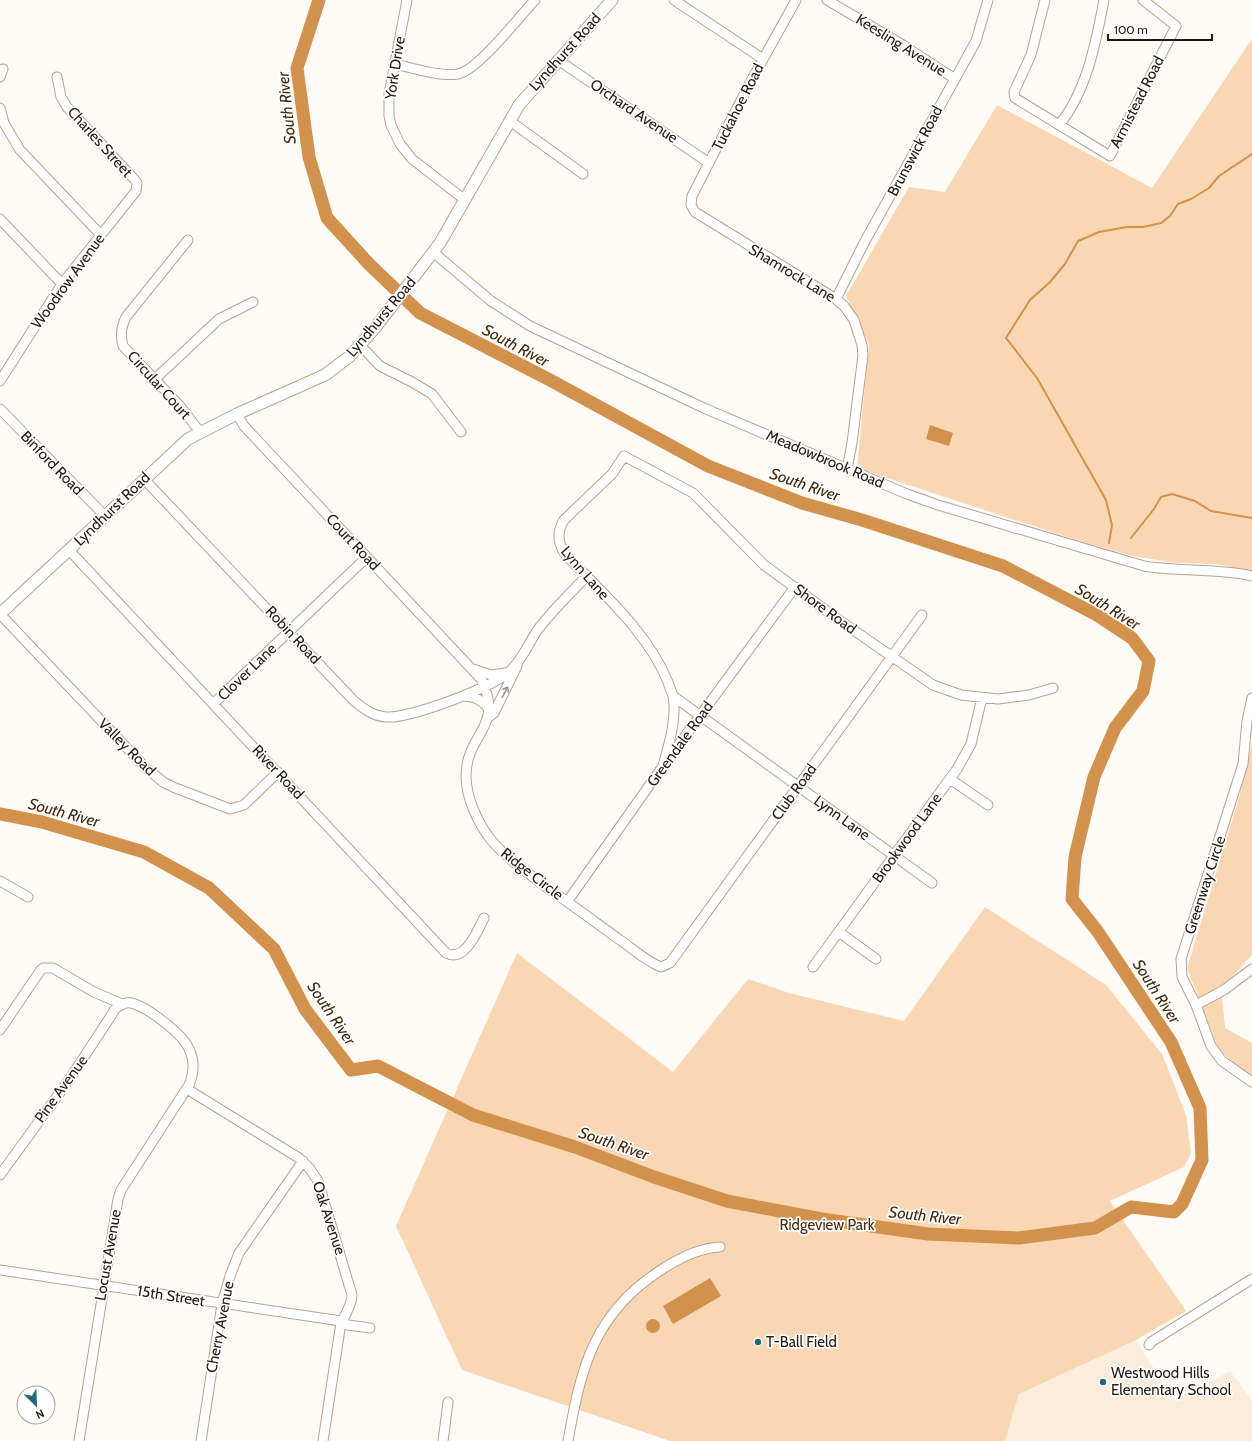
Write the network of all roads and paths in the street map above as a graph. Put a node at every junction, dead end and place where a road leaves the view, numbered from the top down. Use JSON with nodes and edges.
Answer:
{"nodes":[{"id":1,"x":407,"y":0,"type":"edge"},
{"id":2,"x":534,"y":0,"type":"edge"},
{"id":3,"x":612,"y":0,"type":"edge"},
{"id":4,"x":674,"y":0,"type":"edge"},
{"id":5,"x":796,"y":0,"type":"edge"},
{"id":6,"x":827,"y":0,"type":"edge"},
{"id":7,"x":988,"y":0,"type":"edge"},
{"id":8,"x":1045,"y":0,"type":"edge"},
{"id":9,"x":1104,"y":0,"type":"edge"},
{"id":10,"x":1143,"y":0,"type":"edge"},
{"id":11,"x":763,"y":59,"type":"junction"},
{"id":12,"x":558,"y":60,"type":"junction"},
{"id":13,"x":395,"y":64,"type":"junction"},
{"id":14,"x":57,"y":77,"type":"dead end"},
{"id":15,"x":955,"y":78,"type":"junction"},
{"id":16,"x":0,"y":108,"type":"edge"},
{"id":17,"x":510,"y":121,"type":"junction"},
{"id":18,"x":1059,"y":124,"type":"junction"},
{"id":19,"x":709,"y":163,"type":"junction"},
{"id":20,"x":583,"y":174,"type":"dead end"},
{"id":21,"x":137,"y":183,"type":"joint"},
{"id":22,"x":465,"y":200,"type":"junction"},
{"id":23,"x":698,"y":214,"type":"joint"},
{"id":24,"x":0,"y":219,"type":"edge"},
{"id":25,"x":100,"y":235,"type":"junction"},
{"id":26,"x":188,"y":240,"type":"dead end"},
{"id":27,"x":433,"y":252,"type":"junction"},
{"id":28,"x":62,"y":284,"type":"junction"},
{"id":29,"x":836,"y":299,"type":"junction"},
{"id":30,"x":253,"y":302,"type":"dead end"},
{"id":31,"x":360,"y":346,"type":"junction"},
{"id":32,"x":154,"y":380,"type":"junction"},
{"id":33,"x":0,"y":381,"type":"edge"},
{"id":34,"x":0,"y":409,"type":"edge"},
{"id":35,"x":237,"y":414,"type":"junction"},
{"id":36,"x":200,"y":432,"type":"junction"},
{"id":37,"x":461,"y":432,"type":"dead end"},
{"id":38,"x":624,"y":456,"type":"joint"},
{"id":39,"x":847,"y":469,"type":"junction"},
{"id":40,"x":144,"y":479,"type":"junction"},
{"id":41,"x":105,"y":516,"type":"junction"},
{"id":42,"x":69,"y":550,"type":"junction"},
{"id":43,"x":367,"y":557,"type":"junction"},
{"id":44,"x":1252,"y":576,"type":"edge"},
{"id":45,"x":586,"y":577,"type":"junction"},
{"id":46,"x":795,"y":588,"type":"junction"},
{"id":47,"x":0,"y":614,"type":"edge"},
{"id":48,"x":922,"y":615,"type":"dead end"},
{"id":49,"x":289,"y":632,"type":"junction"},
{"id":50,"x":892,"y":657,"type":"junction"},
{"id":51,"x":518,"y":662,"type":"junction"},
{"id":52,"x":473,"y":669,"type":"junction"},
{"id":53,"x":509,"y":672,"type":"junction"},
{"id":54,"x":484,"y":687,"type":"junction"},
{"id":55,"x":1053,"y":688,"type":"dead end"},
{"id":56,"x":472,"y":692,"type":"junction"},
{"id":57,"x":462,"y":696,"type":"junction"},
{"id":58,"x":673,"y":696,"type":"junction"},
{"id":59,"x":982,"y":698,"type":"junction"},
{"id":60,"x":1252,"y":698,"type":"edge"},
{"id":61,"x":213,"y":704,"type":"junction"},
{"id":62,"x":489,"y":715,"type":"junction"},
{"id":63,"x":700,"y":715,"type":"junction"},
{"id":64,"x":663,"y":766,"type":"junction"},
{"id":65,"x":278,"y":772,"type":"junction"},
{"id":66,"x":950,"y":779,"type":"junction"},
{"id":67,"x":798,"y":787,"type":"junction"},
{"id":68,"x":988,"y":805,"type":"dead end"},
{"id":69,"x":894,"y":856,"type":"junction"},
{"id":70,"x":0,"y":881,"type":"edge"},
{"id":71,"x":932,"y":884,"type":"dead end"},
{"id":72,"x":28,"y":897,"type":"dead end"},
{"id":73,"x":567,"y":902,"type":"junction"},
{"id":74,"x":484,"y":918,"type":"dead end"},
{"id":75,"x":838,"y":932,"type":"junction"},
{"id":76,"x":876,"y":960,"type":"dead end"},
{"id":77,"x":663,"y":967,"type":"joint"},
{"id":78,"x":813,"y":967,"type":"dead end"},
{"id":79,"x":1252,"y":969,"type":"edge"},
{"id":80,"x":122,"y":1004,"type":"junction"},
{"id":81,"x":1196,"y":1005,"type":"junction"},
{"id":82,"x":0,"y":1030,"type":"edge"},
{"id":83,"x":1252,"y":1082,"type":"edge"},
{"id":84,"x":187,"y":1089,"type":"junction"},
{"id":85,"x":303,"y":1161,"type":"junction"},
{"id":86,"x":0,"y":1174,"type":"edge"},
{"id":87,"x":720,"y":1247,"type":"dead end"},
{"id":88,"x":0,"y":1270,"type":"edge"},
{"id":89,"x":1252,"y":1279,"type":"edge"},
{"id":90,"x":103,"y":1285,"type":"junction"},
{"id":91,"x":222,"y":1304,"type":"junction"},
{"id":92,"x":341,"y":1323,"type":"junction"},
{"id":93,"x":370,"y":1328,"type":"dead end"},
{"id":94,"x":1149,"y":1345,"type":"dead end"},
{"id":95,"x":448,"y":1402,"type":"dead end"},
{"id":96,"x":79,"y":1441,"type":"edge"},
{"id":97,"x":201,"y":1441,"type":"edge"},
{"id":98,"x":323,"y":1441,"type":"edge"},
{"id":99,"x":443,"y":1441,"type":"edge"},
{"id":100,"x":568,"y":1441,"type":"edge"}],
"edges":[{"from":1,"to":13,"type":"street","name":"York Drive"},
{"from":2,"to":13,"type":"street"},
{"from":3,"to":12,"type":"main road","name":"Lyndhurst Road"},
{"from":4,"to":11,"type":"street"},
{"from":5,"to":11,"type":"street","name":"Tuckahoe Road"},
{"from":6,"to":15,"type":"street","name":"Keesling Avenue"},
{"from":7,"to":15,"type":"street","name":"Brunswick Road"},
{"from":8,"to":18,"type":"street"},
{"from":9,"to":18,"type":"street"},
{"from":10,"to":18,"type":"street","name":"Armistead Road"},
{"from":11,"to":19,"type":"street","name":"Tuckahoe Road"},
{"from":12,"to":17,"type":"main road","name":"Lyndhurst Road"},
{"from":12,"to":19,"type":"street","name":"Orchard Avenue"},
{"from":13,"to":22,"type":"street","name":"York Drive"},
{"from":14,"to":21,"type":"street","name":"Charles Street"},
{"from":15,"to":29,"type":"street","name":"Brunswick Road"},
{"from":16,"to":25,"type":"street"},
{"from":17,"to":20,"type":"street"},
{"from":17,"to":22,"type":"main road","name":"Lyndhurst Road"},
{"from":19,"to":23,"type":"street","name":"Tuckahoe Road"},
{"from":21,"to":25,"type":"street","name":"Woodrow Avenue"},
{"from":22,"to":27,"type":"main road","name":"Lyndhurst Road"},
{"from":23,"to":29,"type":"street","name":"Shamrock Lane"},
{"from":24,"to":28,"type":"street"},
{"from":25,"to":28,"type":"street","name":"Woodrow Avenue"},
{"from":26,"to":32,"type":"street","name":"Circular Court"},
{"from":27,"to":31,"type":"main road","name":"Lyndhurst Road"},
{"from":27,"to":39,"type":"street","name":"Meadowbrook Road"},
{"from":28,"to":33,"type":"street","name":"Woodrow Avenue"},
{"from":29,"to":39,"type":"street","name":"Shamrock Lane"},
{"from":30,"to":32,"type":"street"},
{"from":31,"to":35,"type":"main road","name":"Lyndhurst Road"},
{"from":31,"to":37,"type":"street"},
{"from":32,"to":36,"type":"street","name":"Circular Court"},
{"from":34,"to":41,"type":"street","name":"Binford Road"},
{"from":35,"to":36,"type":"main road","name":"Lyndhurst Road"},
{"from":35,"to":43,"type":"street","name":"Court Road"},
{"from":36,"to":40,"type":"main road","name":"Lyndhurst Road"},
{"from":38,"to":45,"type":"street","name":"Lynn Lane"},
{"from":38,"to":46,"type":"street","name":"Shore Road"},
{"from":39,"to":44,"type":"street","name":"Meadowbrook Road"},
{"from":40,"to":41,"type":"main road","name":"Lyndhurst Road"},
{"from":40,"to":49,"type":"street","name":"Robin Road"},
{"from":41,"to":42,"type":"main road","name":"Lyndhurst Road"},
{"from":42,"to":47,"type":"main road","name":"Lyndhurst Road"},
{"from":42,"to":61,"type":"street","name":"River Road"},
{"from":43,"to":49,"type":"street","name":"Clover Lane"},
{"from":43,"to":52,"type":"street","name":"Court Road"},
{"from":45,"to":51,"type":"street","name":"Ridge Circle"},
{"from":45,"to":58,"type":"street","name":"Lynn Lane"},
{"from":46,"to":50,"type":"street","name":"Shore Road"},
{"from":46,"to":63,"type":"street","name":"Greendale Road"},
{"from":47,"to":65,"type":"street","name":"Valley Road"},
{"from":48,"to":50,"type":"street","name":"Club Road"},
{"from":49,"to":57,"type":"street","name":"Robin Road"},
{"from":49,"to":61,"type":"street","name":"Clover Lane"},
{"from":50,"to":59,"type":"street","name":"Shore Road"},
{"from":50,"to":67,"type":"street","name":"Club Road"},
{"from":51,"to":53,"type":"street","name":"Ridge Circle"},
{"from":62,"to":51,"type":"street","name":"Ridge Circle","one_way":true},
{"from":52,"to":53,"type":"street","name":"Court Road"},
{"from":52,"to":54,"type":"street","name":"Court Road"},
{"from":52,"to":56,"type":"street"},
{"from":53,"to":54,"type":"street","name":"Ridge Circle"},
{"from":54,"to":56,"type":"street","name":"Robin Road"},
{"from":54,"to":62,"type":"street"},
{"from":55,"to":59,"type":"street","name":"Shore Road"},
{"from":56,"to":57,"type":"street","name":"Robin Road"},
{"from":57,"to":62,"type":"street"},
{"from":58,"to":63,"type":"street","name":"Lynn Lane"},
{"from":58,"to":64,"type":"street","name":"Lynn Lane"},
{"from":59,"to":66,"type":"street","name":"Brookwood Lane"},
{"from":60,"to":81,"type":"street","name":"Greenway Circle"},
{"from":61,"to":65,"type":"street","name":"River Road"},
{"from":62,"to":73,"type":"street","name":"Ridge Circle"},
{"from":63,"to":64,"type":"street","name":"Greendale Road"},
{"from":63,"to":67,"type":"street","name":"Lynn Lane"},
{"from":64,"to":73,"type":"street","name":"Greendale Road"},
{"from":65,"to":74,"type":"street","name":"River Road"},
{"from":66,"to":68,"type":"street"},
{"from":66,"to":69,"type":"street","name":"Brookwood Lane"},
{"from":67,"to":69,"type":"street","name":"Lynn Lane"},
{"from":67,"to":77,"type":"street","name":"Club Road"},
{"from":69,"to":71,"type":"street","name":"Lynn Lane"},
{"from":69,"to":75,"type":"street","name":"Brookwood Lane"},
{"from":70,"to":72,"type":"street"},
{"from":73,"to":77,"type":"street","name":"Ridge Circle"},
{"from":75,"to":76,"type":"street"},
{"from":75,"to":78,"type":"street","name":"Brookwood Lane"},
{"from":79,"to":81,"type":"street"},
{"from":80,"to":82,"type":"street"},
{"from":80,"to":84,"type":"street"},
{"from":80,"to":86,"type":"street","name":"Pine Avenue"},
{"from":81,"to":83,"type":"street","name":"Greenway Circle"},
{"from":84,"to":85,"type":"street","name":"Oak Avenue"},
{"from":84,"to":90,"type":"street","name":"Locust Avenue"},
{"from":85,"to":91,"type":"street","name":"Cherry Avenue"},
{"from":85,"to":92,"type":"street","name":"Oak Avenue"},
{"from":87,"to":100,"type":"street"},
{"from":88,"to":90,"type":"street","name":"15th Street"},
{"from":89,"to":94,"type":"street"},
{"from":90,"to":91,"type":"street","name":"15th Street"},
{"from":90,"to":96,"type":"street","name":"Locust Avenue"},
{"from":91,"to":92,"type":"street","name":"15th Street"},
{"from":91,"to":97,"type":"street","name":"Cherry Avenue"},
{"from":92,"to":93,"type":"street","name":"15th Street"},
{"from":92,"to":98,"type":"street","name":"Oak Avenue"},
{"from":95,"to":99,"type":"street"}]}
